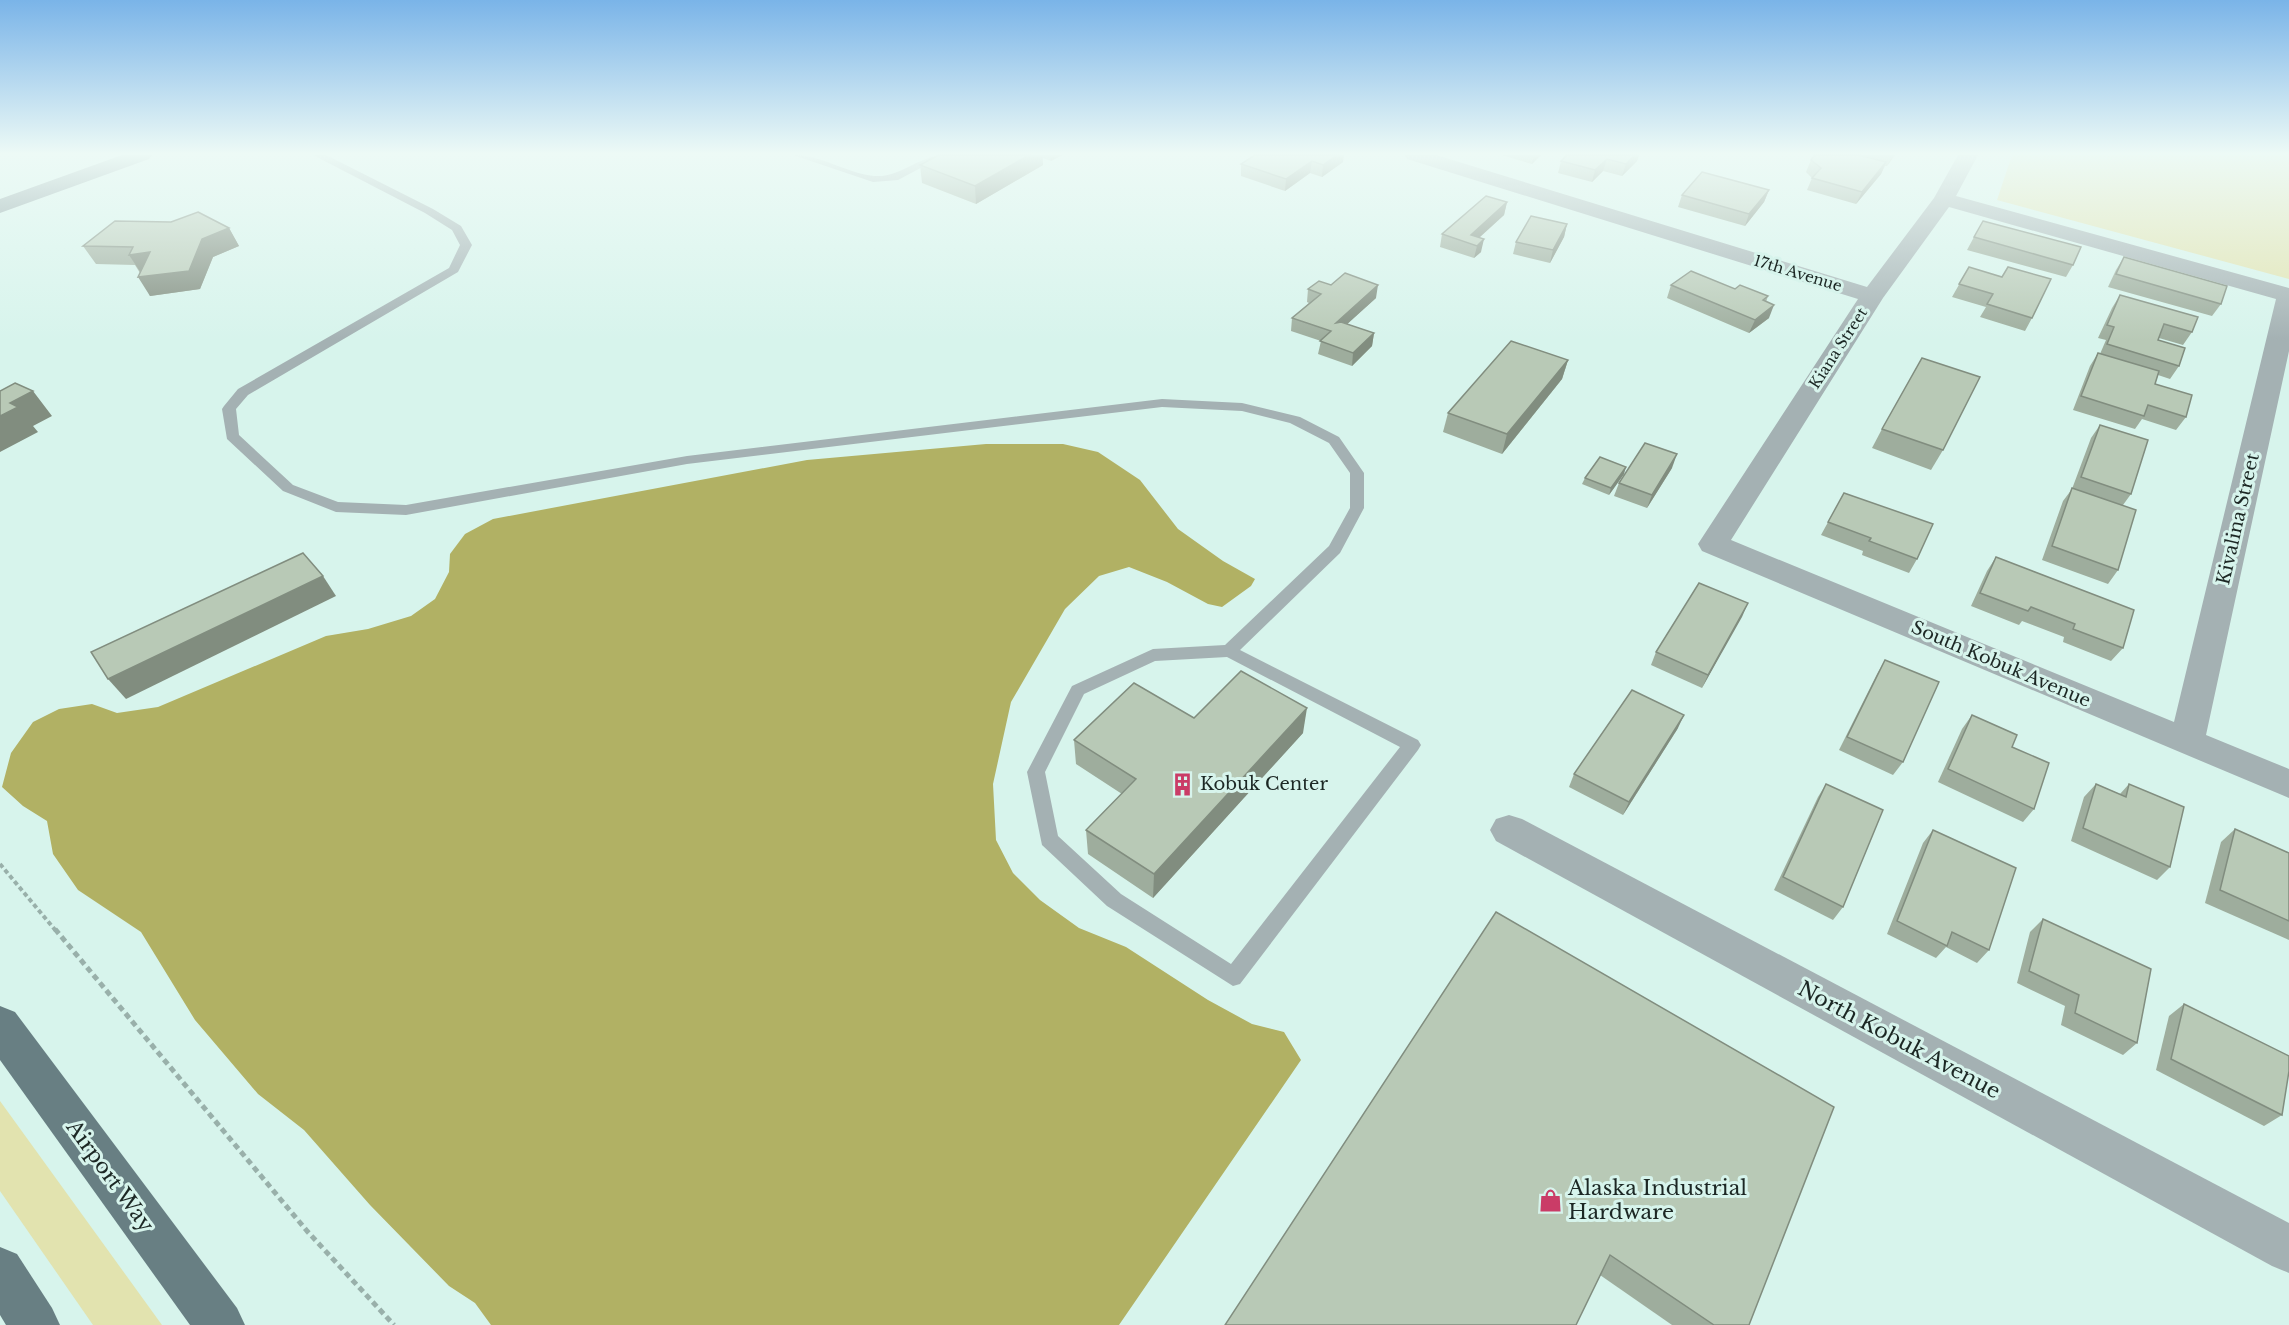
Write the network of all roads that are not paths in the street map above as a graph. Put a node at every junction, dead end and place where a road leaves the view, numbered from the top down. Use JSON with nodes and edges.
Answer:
{"nodes":[{"id":1,"x":439,"y":217,"type":"edge"},
{"id":2,"x":1615,"y":217,"type":"edge"},
{"id":3,"x":1931,"y":217,"type":"edge"},
{"id":4,"x":2007,"y":217,"type":"edge"},
{"id":5,"x":1872,"y":296,"type":"junction"},
{"id":6,"x":2289,"y":296,"type":"edge"},
{"id":7,"x":1713,"y":544,"type":"joint"},
{"id":8,"x":1229,"y":651,"type":"junction"},
{"id":9,"x":2187,"y":741,"type":"junction"},
{"id":10,"x":2289,"y":784,"type":"edge"},
{"id":11,"x":1509,"y":830,"type":"dead end"},
{"id":12,"x":0,"y":1026,"type":"edge"},
{"id":13,"x":2289,"y":1249,"type":"edge"},
{"id":14,"x":0,"y":1271,"type":"edge"},
{"id":15,"x":35,"y":1325,"type":"edge"},
{"id":16,"x":220,"y":1325,"type":"edge"}],
"edges":[{"from":1,"to":8,"type":"lane"},
{"from":2,"to":5,"type":"street","name":"17th Avenue"},
{"from":3,"to":5,"type":"street","name":"Kiana Street"},
{"from":4,"to":6,"type":"street"},
{"from":5,"to":7,"type":"street","name":"Kiana Street"},
{"from":6,"to":9,"type":"street","name":"Kivalina Street"},
{"from":7,"to":9,"type":"street","name":"South Kobuk Avenue"},
{"from":8,"to":8,"type":"lane"},
{"from":9,"to":10,"type":"street","name":"South Kobuk Avenue"},
{"from":11,"to":13,"type":"street","name":"North Kobuk Avenue"},
{"from":12,"to":16,"type":"main road","name":"Airport Way"},
{"from":14,"to":15,"type":"main road"}]}
